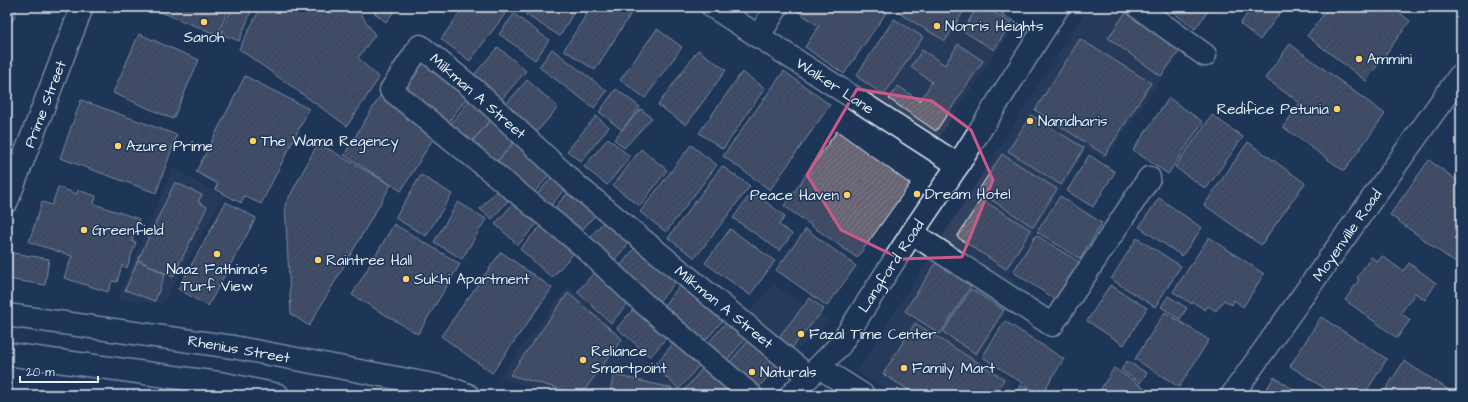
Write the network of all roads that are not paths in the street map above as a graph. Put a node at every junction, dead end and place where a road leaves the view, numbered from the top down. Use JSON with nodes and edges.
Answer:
{"nodes":[{"id":1,"x":82,"y":7,"type":"edge"},
{"id":2,"x":713,"y":7,"type":"edge"},
{"id":3,"x":777,"y":7,"type":"edge"},
{"id":4,"x":1012,"y":7,"type":"edge"},
{"id":5,"x":1058,"y":7,"type":"edge"},
{"id":6,"x":1138,"y":7,"type":"edge"},
{"id":7,"x":1046,"y":25,"type":"junction"},
{"id":8,"x":758,"y":37,"type":"junction"},
{"id":9,"x":1205,"y":55,"type":"dead end"},
{"id":10,"x":1461,"y":74,"type":"edge"},
{"id":11,"x":958,"y":166,"type":"junction"},
{"id":12,"x":1149,"y":178,"type":"dead end"},
{"id":13,"x":7,"y":201,"type":"edge"},
{"id":14,"x":912,"y":233,"type":"junction"},
{"id":15,"x":7,"y":315,"type":"edge"},
{"id":16,"x":7,"y":354,"type":"edge"},
{"id":17,"x":814,"y":372,"type":"junction"},
{"id":18,"x":278,"y":395,"type":"edge"},
{"id":19,"x":468,"y":395,"type":"edge"},
{"id":20,"x":751,"y":395,"type":"edge"},
{"id":21,"x":791,"y":395,"type":"edge"},
{"id":22,"x":863,"y":395,"type":"edge"},
{"id":23,"x":1232,"y":395,"type":"edge"}],
"edges":[{"from":1,"to":13,"type":"street","name":"Prime Street"},
{"from":2,"to":8,"type":"street","name":"Walker Lane"},
{"from":3,"to":8,"type":"street"},
{"from":4,"to":7,"type":"street"},
{"from":5,"to":7,"type":"street","name":"Langford Road"},
{"from":6,"to":9,"type":"street"},
{"from":7,"to":11,"type":"street","name":"Langford Road"},
{"from":8,"to":11,"type":"street","name":"Walker Lane"},
{"from":10,"to":23,"type":"street","name":"Moyenville Road"},
{"from":11,"to":14,"type":"street","name":"Langford Road"},
{"from":12,"to":14,"type":"street"},
{"from":14,"to":17,"type":"street","name":"Langford Road"},
{"from":15,"to":19,"type":"street","name":"Rhenius Street"},
{"from":16,"to":18,"type":"street"},
{"from":17,"to":20,"type":"street","name":"Milkman A Street"},
{"from":17,"to":21,"type":"street","name":"Langford Road"},
{"from":17,"to":22,"type":"street"}]}
